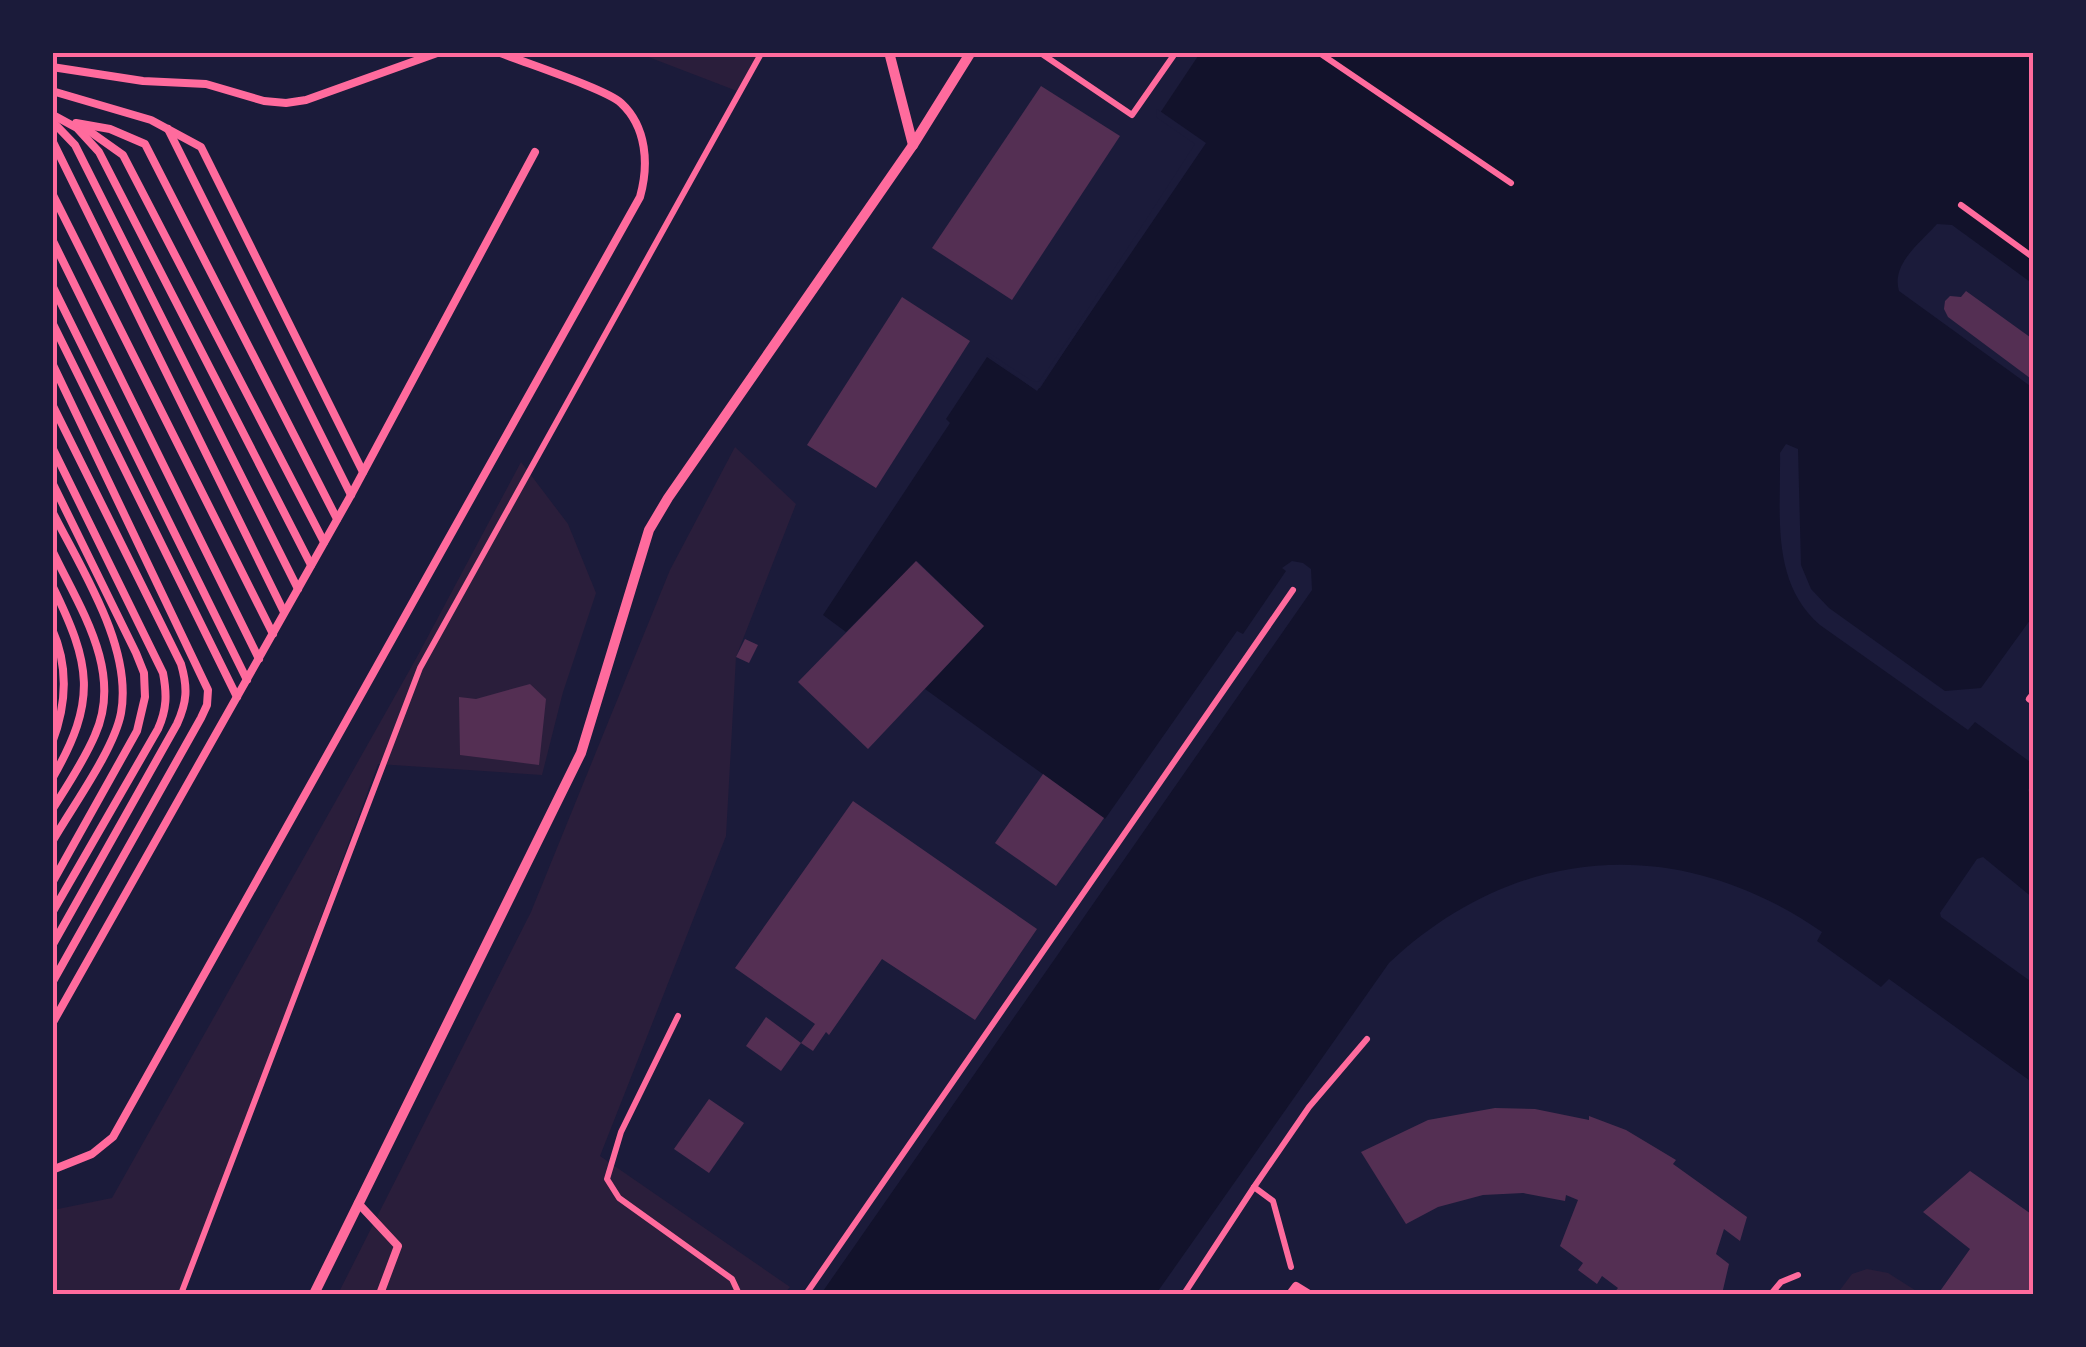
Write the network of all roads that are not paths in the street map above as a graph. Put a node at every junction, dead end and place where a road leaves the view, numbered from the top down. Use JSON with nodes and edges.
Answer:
{"nodes":[{"id":1,"x":440,"y":52,"type":"edge"},
{"id":2,"x":498,"y":52,"type":"edge"},
{"id":3,"x":889,"y":52,"type":"edge"},
{"id":4,"x":971,"y":52,"type":"edge"},
{"id":5,"x":52,"y":67,"type":"edge"},
{"id":6,"x":52,"y":91,"type":"edge"},
{"id":7,"x":53,"y":117,"type":"edge"},
{"id":8,"x":81,"y":125,"type":"junction"},
{"id":9,"x":168,"y":130,"type":"junction"},
{"id":10,"x":52,"y":140,"type":"edge"},
{"id":11,"x":913,"y":145,"type":"junction"},
{"id":12,"x":535,"y":152,"type":"dead end"},
{"id":13,"x":52,"y":193,"type":"edge"},
{"id":14,"x":52,"y":240,"type":"edge"},
{"id":15,"x":52,"y":286,"type":"edge"},
{"id":16,"x":52,"y":322,"type":"edge"},
{"id":17,"x":52,"y":364,"type":"edge"},
{"id":18,"x":52,"y":404,"type":"edge"},
{"id":19,"x":52,"y":448,"type":"edge"},
{"id":20,"x":364,"y":472,"type":"junction"},
{"id":21,"x":52,"y":482,"type":"edge"},
{"id":22,"x":351,"y":496,"type":"junction"},
{"id":23,"x":52,"y":512,"type":"edge"},
{"id":24,"x":337,"y":519,"type":"junction"},
{"id":25,"x":324,"y":542,"type":"junction"},
{"id":26,"x":52,"y":550,"type":"edge"},
{"id":27,"x":312,"y":565,"type":"junction"},
{"id":28,"x":52,"y":584,"type":"edge"},
{"id":29,"x":298,"y":588,"type":"junction"},
{"id":30,"x":285,"y":612,"type":"junction"},
{"id":31,"x":52,"y":629,"type":"edge"},
{"id":32,"x":273,"y":634,"type":"junction"},
{"id":33,"x":258,"y":659,"type":"junction"},
{"id":34,"x":246,"y":680,"type":"junction"},
{"id":35,"x":237,"y":697,"type":"junction"},
{"id":36,"x":52,"y":742,"type":"edge"},
{"id":37,"x":52,"y":779,"type":"edge"},
{"id":38,"x":52,"y":810,"type":"edge"},
{"id":39,"x":52,"y":842,"type":"edge"},
{"id":40,"x":52,"y":883,"type":"edge"},
{"id":41,"x":52,"y":913,"type":"edge"},
{"id":42,"x":52,"y":946,"type":"edge"},
{"id":43,"x":52,"y":983,"type":"edge"},
{"id":44,"x":52,"y":1024,"type":"edge"},
{"id":45,"x":52,"y":1170,"type":"edge"},
{"id":46,"x":358,"y":1203,"type":"junction"},
{"id":47,"x":314,"y":1294,"type":"edge"},
{"id":48,"x":380,"y":1294,"type":"edge"},
{"id":49,"x":1290,"y":1294,"type":"edge"},
{"id":50,"x":1308,"y":1294,"type":"edge"}],
"edges":[{"from":1,"to":5,"type":"lane"},
{"from":2,"to":45,"type":"lane"},
{"from":3,"to":11,"type":"street"},
{"from":4,"to":11,"type":"street"},
{"from":6,"to":9,"type":"lane"},
{"from":7,"to":8,"type":"lane"},
{"from":7,"to":27,"type":"lane"},
{"from":7,"to":29,"type":"lane"},
{"from":8,"to":24,"type":"lane"},
{"from":8,"to":25,"type":"lane"},
{"from":9,"to":20,"type":"lane"},
{"from":9,"to":22,"type":"lane"},
{"from":10,"to":30,"type":"lane"},
{"from":11,"to":46,"type":"street"},
{"from":12,"to":20,"type":"lane"},
{"from":13,"to":32,"type":"lane"},
{"from":14,"to":33,"type":"lane"},
{"from":15,"to":34,"type":"lane"},
{"from":16,"to":35,"type":"lane"},
{"from":17,"to":43,"type":"lane"},
{"from":18,"to":42,"type":"lane"},
{"from":19,"to":41,"type":"lane"},
{"from":20,"to":22,"type":"lane"},
{"from":21,"to":40,"type":"lane"},
{"from":22,"to":24,"type":"lane"},
{"from":23,"to":39,"type":"lane"},
{"from":24,"to":25,"type":"lane"},
{"from":25,"to":27,"type":"lane"},
{"from":26,"to":38,"type":"lane"},
{"from":27,"to":29,"type":"lane"},
{"from":28,"to":37,"type":"lane"},
{"from":29,"to":30,"type":"lane"},
{"from":30,"to":32,"type":"lane"},
{"from":31,"to":36,"type":"lane"},
{"from":32,"to":33,"type":"lane"},
{"from":33,"to":34,"type":"lane"},
{"from":34,"to":35,"type":"lane"},
{"from":35,"to":44,"type":"lane"},
{"from":46,"to":47,"type":"street"},
{"from":46,"to":48,"type":"lane"},
{"from":49,"to":50,"type":"lane"}]}
